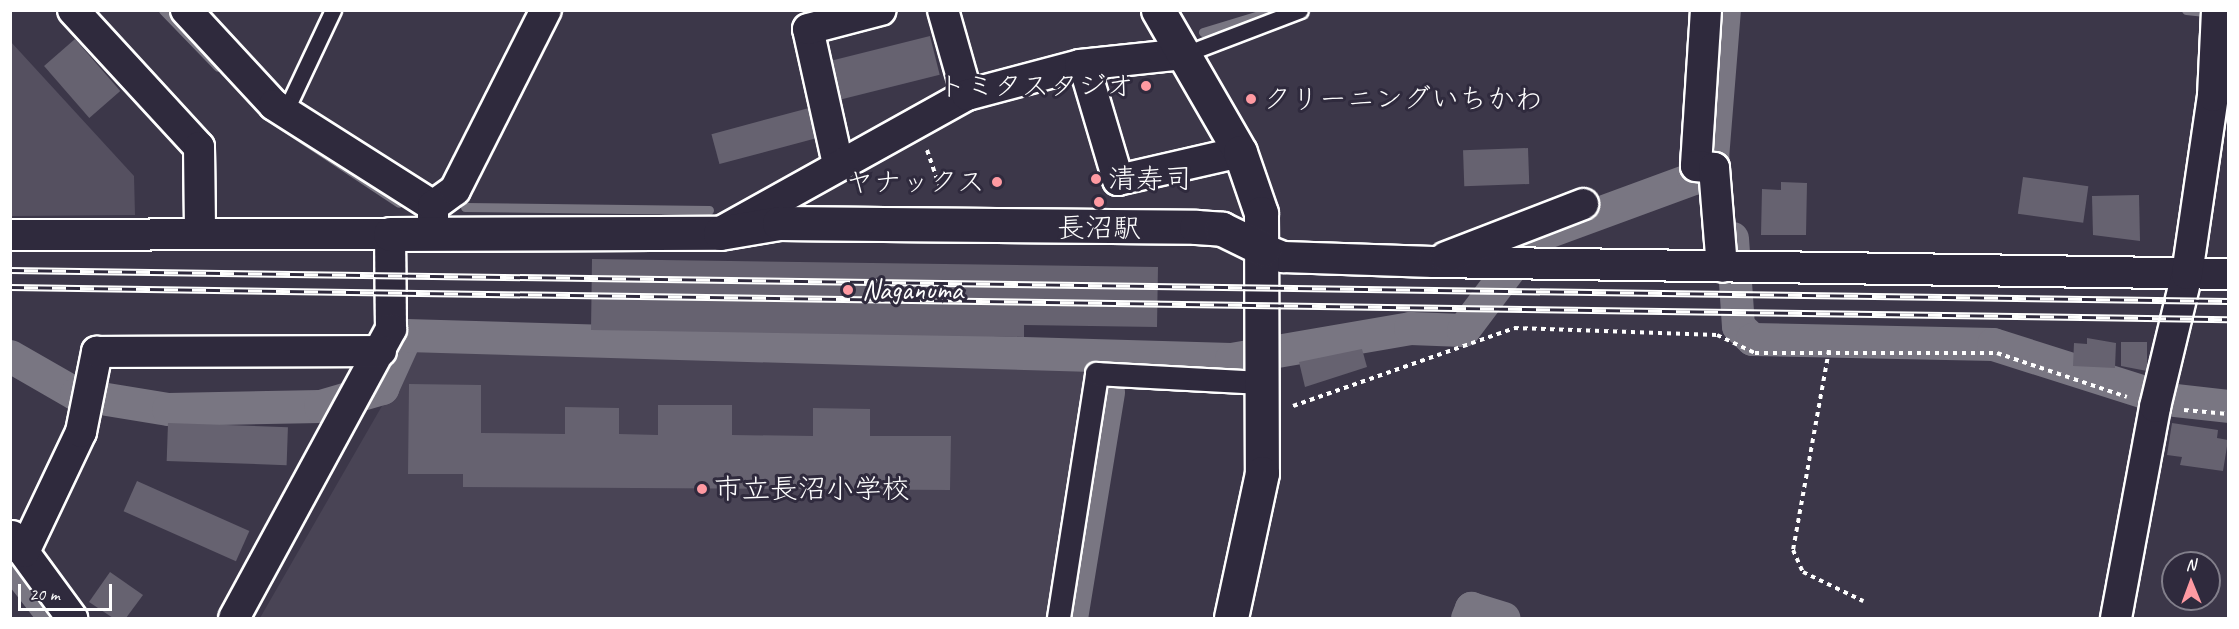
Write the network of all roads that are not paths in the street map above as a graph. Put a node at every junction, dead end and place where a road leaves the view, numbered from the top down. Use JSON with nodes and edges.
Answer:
{"nodes":[{"id":1,"x":74,"y":10,"type":"edge"},
{"id":2,"x":186,"y":10,"type":"edge"},
{"id":3,"x":333,"y":10,"type":"edge"},
{"id":4,"x":546,"y":10,"type":"edge"},
{"id":5,"x":881,"y":10,"type":"edge"},
{"id":6,"x":943,"y":10,"type":"edge"},
{"id":7,"x":1158,"y":10,"type":"edge"},
{"id":8,"x":1300,"y":10,"type":"edge"},
{"id":9,"x":1706,"y":10,"type":"edge"},
{"id":10,"x":2217,"y":10,"type":"edge"},
{"id":11,"x":1185,"y":54,"type":"junction"},
{"id":12,"x":1084,"y":65,"type":"junction"},
{"id":13,"x":967,"y":95,"type":"junction"},
{"id":14,"x":285,"y":112,"type":"junction"},
{"id":15,"x":1240,"y":152,"type":"junction"},
{"id":16,"x":838,"y":164,"type":"junction"},
{"id":17,"x":1583,"y":204,"type":"dead end"},
{"id":18,"x":433,"y":220,"type":"junction"},
{"id":19,"x":200,"y":233,"type":"junction"},
{"id":20,"x":720,"y":233,"type":"junction"},
{"id":21,"x":390,"y":234,"type":"junction"},
{"id":22,"x":10,"y":235,"type":"edge"},
{"id":23,"x":1263,"y":249,"type":"junction"},
{"id":24,"x":1433,"y":262,"type":"junction"},
{"id":25,"x":1722,"y":267,"type":"junction"},
{"id":26,"x":2187,"y":274,"type":"junction"},
{"id":27,"x":2229,"y":274,"type":"edge"},
{"id":28,"x":381,"y":351,"type":"junction"},
{"id":29,"x":1265,"y":383,"type":"junction"},
{"id":30,"x":17,"y":543,"type":"edge"},
{"id":31,"x":72,"y":618,"type":"edge"},
{"id":32,"x":234,"y":618,"type":"edge"},
{"id":33,"x":1059,"y":618,"type":"edge"},
{"id":34,"x":1231,"y":618,"type":"edge"},
{"id":35,"x":2116,"y":618,"type":"edge"}],
"edges":[{"from":1,"to":19,"type":"street"},
{"from":2,"to":14,"type":"street"},
{"from":3,"to":14,"type":"lane"},
{"from":4,"to":18,"type":"street"},
{"from":5,"to":16,"type":"street"},
{"from":6,"to":13,"type":"street"},
{"from":7,"to":11,"type":"street"},
{"from":8,"to":11,"type":"lane"},
{"from":9,"to":25,"type":"street"},
{"from":10,"to":26,"type":"street"},
{"from":11,"to":12,"type":"street"},
{"from":11,"to":15,"type":"street"},
{"from":12,"to":13,"type":"street"},
{"from":12,"to":15,"type":"street"},
{"from":13,"to":16,"type":"street"},
{"from":14,"to":18,"type":"street"},
{"from":15,"to":23,"type":"street"},
{"from":16,"to":20,"type":"street"},
{"from":17,"to":24,"type":"street"},
{"from":18,"to":20,"type":"street"},
{"from":18,"to":21,"type":"street"},
{"from":19,"to":21,"type":"street"},
{"from":19,"to":22,"type":"street"},
{"from":20,"to":23,"type":"street"},
{"from":21,"to":28,"type":"street"},
{"from":23,"to":24,"type":"street"},
{"from":23,"to":29,"type":"street"},
{"from":24,"to":25,"type":"street"},
{"from":25,"to":26,"type":"street"},
{"from":26,"to":27,"type":"street"},
{"from":26,"to":35,"type":"street"},
{"from":28,"to":30,"type":"street"},
{"from":28,"to":32,"type":"street"},
{"from":29,"to":33,"type":"street"},
{"from":29,"to":34,"type":"street"},
{"from":30,"to":31,"type":"street"}]}
